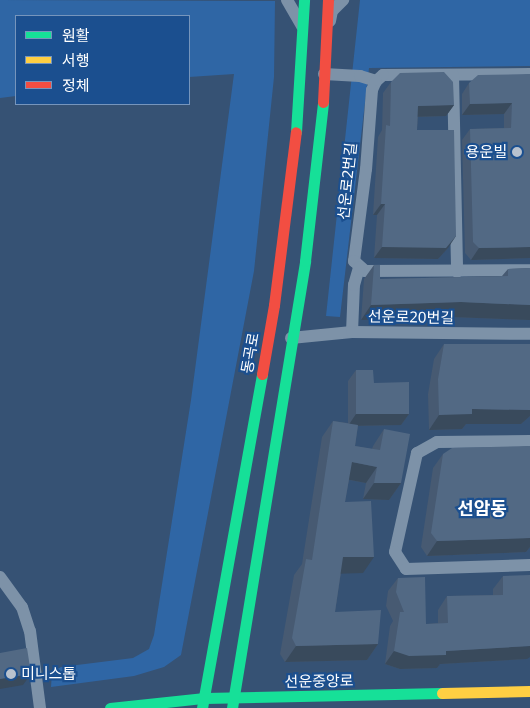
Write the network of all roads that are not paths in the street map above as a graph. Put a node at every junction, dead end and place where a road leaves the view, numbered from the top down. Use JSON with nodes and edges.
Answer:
{"nodes":[{"id":1,"x":287,"y":0,"type":"edge"},
{"id":2,"x":304,"y":0,"type":"edge"},
{"id":3,"x":328,"y":0,"type":"edge"},
{"id":4,"x":343,"y":0,"type":"edge"},
{"id":5,"x":302,"y":27,"type":"junction"},
{"id":6,"x":325,"y":48,"type":"junction"},
{"id":7,"x":324,"y":74,"type":"junction"},
{"id":8,"x":530,"y":74,"type":"edge"},
{"id":9,"x":454,"y":75,"type":"junction"},
{"id":10,"x":376,"y":81,"type":"junction"},
{"id":11,"x":359,"y":268,"type":"junction"},
{"id":12,"x":530,"y":270,"type":"edge"},
{"id":13,"x":457,"y":272,"type":"junction"},
{"id":14,"x":352,"y":332,"type":"junction"},
{"id":15,"x":530,"y":334,"type":"edge"},
{"id":16,"x":291,"y":338,"type":"junction"},
{"id":17,"x":530,"y":441,"type":"edge"},
{"id":18,"x":530,"y":565,"type":"edge"},
{"id":19,"x":0,"y":576,"type":"edge"},
{"id":20,"x":530,"y":691,"type":"edge"},
{"id":21,"x":203,"y":703,"type":"edge"},
{"id":22,"x":232,"y":703,"type":"edge"},
{"id":23,"x":136,"y":707,"type":"edge"},
{"id":24,"x":40,"y":708,"type":"edge"},
{"id":25,"x":110,"y":708,"type":"edge"}],
"edges":[{"from":1,"to":5,"type":"street"},
{"from":2,"to":5,"type":"main road","name":"동곡로"},
{"from":3,"to":6,"type":"main road"},
{"from":4,"to":6,"type":"street"},
{"from":5,"to":21,"type":"main road","name":"동곡로"},
{"from":6,"to":7,"type":"main road"},
{"from":7,"to":10,"type":"street"},
{"from":7,"to":16,"type":"main road"},
{"from":8,"to":9,"type":"street"},
{"from":9,"to":10,"type":"street"},
{"from":9,"to":13,"type":"street"},
{"from":10,"to":11,"type":"street","name":"선운로2번길"},
{"from":11,"to":13,"type":"street"},
{"from":11,"to":14,"type":"street"},
{"from":12,"to":13,"type":"street"},
{"from":14,"to":15,"type":"street","name":"선운로20번길"},
{"from":14,"to":16,"type":"street","name":"선운로20번길"},
{"from":16,"to":22,"type":"main road"},
{"from":17,"to":18,"type":"street"},
{"from":19,"to":24,"type":"street"},
{"from":20,"to":22,"type":"main road","name":"선운중앙로"},
{"from":21,"to":22,"type":"main road","name":"선운중앙로"},
{"from":21,"to":23,"type":"main road","name":"선운중앙로"},
{"from":23,"to":25,"type":"main road","name":"선운중앙로"}]}
